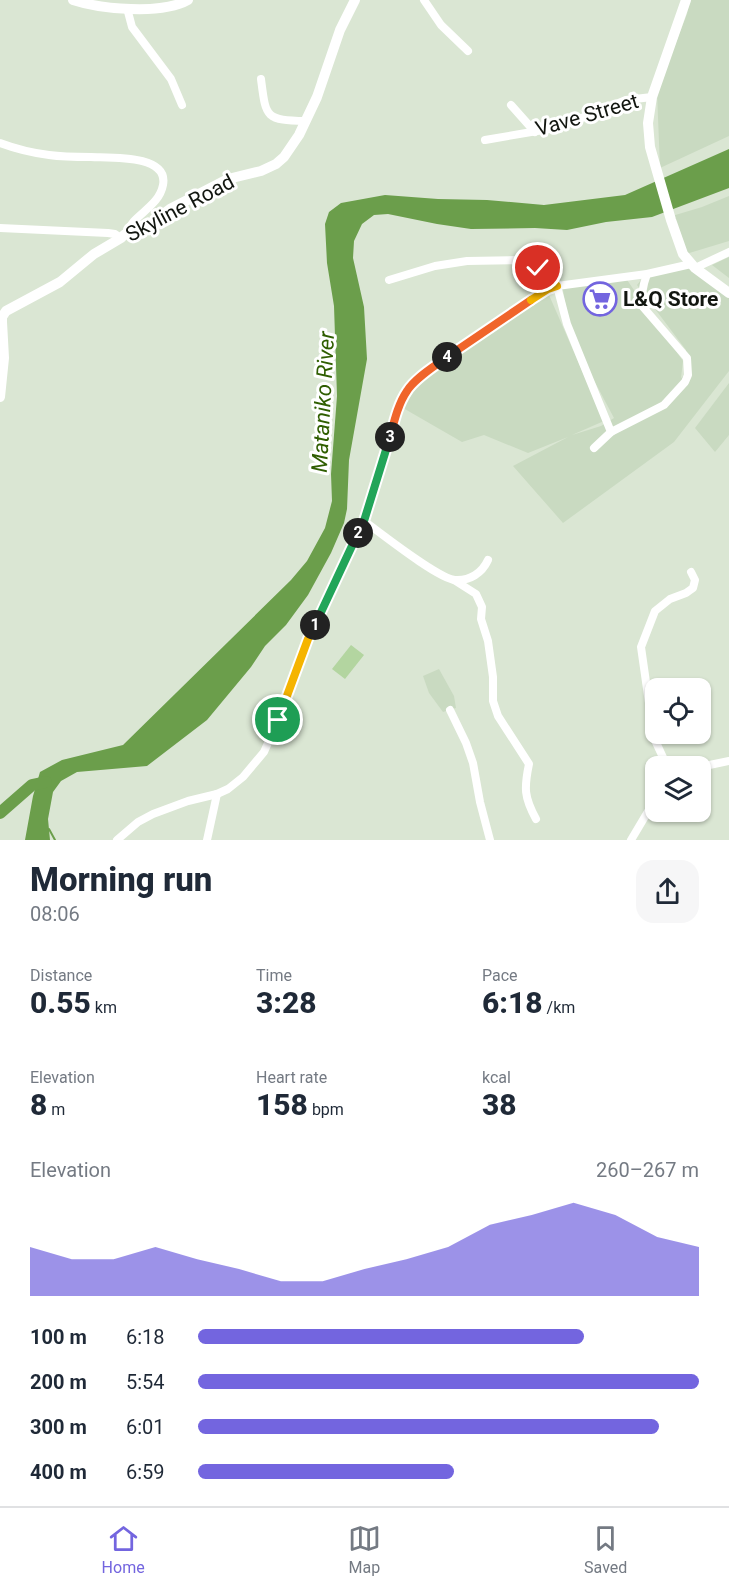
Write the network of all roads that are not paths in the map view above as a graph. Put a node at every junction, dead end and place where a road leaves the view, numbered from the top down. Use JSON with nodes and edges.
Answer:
{"nodes":[{"id":1,"x":73,"y":0,"type":"edge"},
{"id":2,"x":188,"y":0,"type":"edge"},
{"id":3,"x":355,"y":0,"type":"edge"},
{"id":4,"x":424,"y":0,"type":"edge"},
{"id":5,"x":686,"y":0,"type":"edge"},
{"id":6,"x":127,"y":8,"type":"junction"},
{"id":7,"x":468,"y":51,"type":"dead end"},
{"id":8,"x":261,"y":79,"type":"dead end"},
{"id":9,"x":652,"y":97,"type":"junction"},
{"id":10,"x":182,"y":105,"type":"dead end"},
{"id":11,"x":511,"y":105,"type":"dead end"},
{"id":12,"x":306,"y":121,"type":"junction"},
{"id":13,"x":535,"y":132,"type":"junction"},
{"id":14,"x":485,"y":140,"type":"dead end"},
{"id":15,"x":0,"y":143,"type":"edge"},
{"id":16,"x":0,"y":228,"type":"edge"},
{"id":17,"x":123,"y":237,"type":"junction"},
{"id":18,"x":729,"y":252,"type":"edge"},
{"id":19,"x":693,"y":266,"type":"junction"},
{"id":20,"x":647,"y":274,"type":"junction"},
{"id":21,"x":389,"y":280,"type":"dead end"},
{"id":22,"x":557,"y":286,"type":"junction"},
{"id":23,"x":729,"y":293,"type":"edge"},
{"id":24,"x":0,"y":397,"type":"edge"},
{"id":25,"x":611,"y":432,"type":"junction"},
{"id":26,"x":594,"y":448,"type":"dead end"},
{"id":27,"x":364,"y":521,"type":"junction"},
{"id":28,"x":489,"y":560,"type":"dead end"},
{"id":29,"x":691,"y":572,"type":"dead end"},
{"id":30,"x":454,"y":580,"type":"junction"},
{"id":31,"x":450,"y":710,"type":"dead end"},
{"id":32,"x":662,"y":756,"type":"edge"},
{"id":33,"x":729,"y":761,"type":"edge"},
{"id":34,"x":711,"y":765,"type":"edge"},
{"id":35,"x":217,"y":794,"type":"junction"},
{"id":36,"x":645,"y":816,"type":"edge"},
{"id":37,"x":536,"y":819,"type":"dead end"},
{"id":38,"x":117,"y":840,"type":"edge"},
{"id":39,"x":207,"y":840,"type":"edge"},
{"id":40,"x":490,"y":840,"type":"edge"},
{"id":41,"x":631,"y":840,"type":"edge"}],
"edges":[{"from":1,"to":6,"type":"street"},
{"from":2,"to":6,"type":"street"},
{"from":3,"to":12,"type":"street","name":"Skyline Road"},
{"from":4,"to":7,"type":"street"},
{"from":5,"to":9,"type":"street"},
{"from":6,"to":10,"type":"street"},
{"from":8,"to":12,"type":"street"},
{"from":9,"to":13,"type":"street","name":"Vave Street"},
{"from":9,"to":19,"type":"street"},
{"from":11,"to":13,"type":"street"},
{"from":12,"to":17,"type":"street","name":"Skyline Road"},
{"from":13,"to":14,"type":"street","name":"Vave Street"},
{"from":15,"to":17,"type":"street"},
{"from":16,"to":17,"type":"street"},
{"from":17,"to":24,"type":"street","name":"Skyline Road"},
{"from":18,"to":19,"type":"street"},
{"from":19,"to":20,"type":"street"},
{"from":19,"to":23,"type":"street"},
{"from":20,"to":22,"type":"street"},
{"from":20,"to":25,"type":"street"},
{"from":21,"to":22,"type":"street"},
{"from":22,"to":25,"type":"street"},
{"from":22,"to":27,"type":"street"},
{"from":25,"to":26,"type":"street"},
{"from":27,"to":30,"type":"street"},
{"from":27,"to":35,"type":"street"},
{"from":28,"to":30,"type":"street"},
{"from":29,"to":32,"type":"street"},
{"from":30,"to":37,"type":"street"},
{"from":31,"to":40,"type":"street"},
{"from":33,"to":34,"type":"street"},
{"from":35,"to":38,"type":"street"},
{"from":35,"to":39,"type":"street"},
{"from":36,"to":41,"type":"street"}]}
